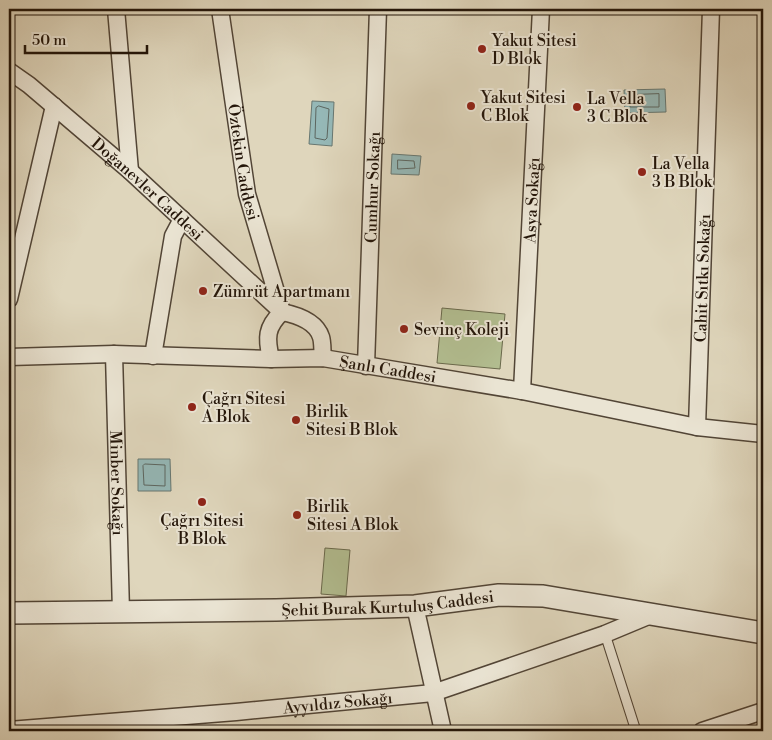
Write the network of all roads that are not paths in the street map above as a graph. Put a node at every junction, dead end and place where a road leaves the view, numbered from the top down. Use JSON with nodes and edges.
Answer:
{"nodes":[{"id":1,"x":116,"y":9,"type":"edge"},
{"id":2,"x":220,"y":9,"type":"edge"},
{"id":3,"x":378,"y":9,"type":"edge"},
{"id":4,"x":541,"y":9,"type":"edge"},
{"id":5,"x":711,"y":9,"type":"edge"},
{"id":6,"x":9,"y":71,"type":"edge"},
{"id":7,"x":54,"y":106,"type":"junction"},
{"id":8,"x":130,"y":171,"type":"junction"},
{"id":9,"x":182,"y":219,"type":"junction"},
{"id":10,"x":9,"y":298,"type":"edge"},
{"id":11,"x":282,"y":312,"type":"junction"},
{"id":12,"x":114,"y":354,"type":"junction"},
{"id":13,"x":154,"y":356,"type":"junction"},
{"id":14,"x":9,"y":357,"type":"edge"},
{"id":15,"x":322,"y":358,"type":"junction"},
{"id":16,"x":271,"y":359,"type":"junction"},
{"id":17,"x":366,"y":366,"type":"junction"},
{"id":18,"x":522,"y":391,"type":"junction"},
{"id":19,"x":697,"y":427,"type":"junction"},
{"id":20,"x":763,"y":434,"type":"edge"},
{"id":21,"x":414,"y":606,"type":"junction"},
{"id":22,"x":122,"y":612,"type":"junction"},
{"id":23,"x":9,"y":613,"type":"edge"},
{"id":24,"x":653,"y":614,"type":"junction"},
{"id":25,"x":763,"y":633,"type":"edge"},
{"id":26,"x":605,"y":634,"type":"junction"},
{"id":27,"x":433,"y":693,"type":"junction"},
{"id":28,"x":763,"y":711,"type":"edge"},
{"id":29,"x":9,"y":730,"type":"edge"},
{"id":30,"x":443,"y":731,"type":"edge"},
{"id":31,"x":636,"y":731,"type":"edge"},
{"id":32,"x":702,"y":731,"type":"edge"}],
"edges":[{"from":1,"to":8,"type":"street"},
{"from":2,"to":11,"type":"street","name":"Öztekin Caddesi"},
{"from":3,"to":17,"type":"street","name":"Cumhur Sokağı"},
{"from":4,"to":18,"type":"street","name":"Asya Sokağı"},
{"from":5,"to":19,"type":"street","name":"Cahit Sıtkı Sokağı"},
{"from":6,"to":7,"type":"street","name":"Doğanevler Caddesi"},
{"from":7,"to":8,"type":"street","name":"Doğanevler Caddesi"},
{"from":7,"to":10,"type":"street"},
{"from":8,"to":9,"type":"street","name":"Doğanevler Caddesi"},
{"from":9,"to":11,"type":"street","name":"Doğanevler Caddesi"},
{"from":9,"to":13,"type":"street"},
{"from":11,"to":15,"type":"street"},
{"from":11,"to":16,"type":"street"},
{"from":12,"to":13,"type":"street","name":"Şanlı Caddesi"},
{"from":12,"to":14,"type":"street","name":"Şanlı Caddesi"},
{"from":12,"to":22,"type":"street","name":"Minber Sokağı"},
{"from":13,"to":16,"type":"street","name":"Şanlı Caddesi"},
{"from":15,"to":16,"type":"street","name":"Şanlı Caddesi"},
{"from":15,"to":17,"type":"street","name":"Şanlı Caddesi"},
{"from":17,"to":18,"type":"street","name":"Şanlı Caddesi"},
{"from":18,"to":19,"type":"street","name":"Şanlı Caddesi"},
{"from":19,"to":20,"type":"street","name":"Şanlı Caddesi"},
{"from":21,"to":22,"type":"street","name":"Şehit Burak Kurtuluş Caddesi"},
{"from":21,"to":24,"type":"street","name":"Şehit Burak Kurtuluş Caddesi"},
{"from":21,"to":27,"type":"street"},
{"from":22,"to":23,"type":"street","name":"Şehit Burak Kurtuluş Caddesi"},
{"from":24,"to":25,"type":"street","name":"Şehit Burak Kurtuluş Caddesi"},
{"from":24,"to":26,"type":"street","name":"Ayyıldız Sokağı"},
{"from":26,"to":27,"type":"street","name":"Ayyıldız Sokağı"},
{"from":26,"to":31,"type":"lane"},
{"from":27,"to":29,"type":"street","name":"Ayyıldız Sokağı"},
{"from":27,"to":30,"type":"street"},
{"from":28,"to":32,"type":"street"}]}
